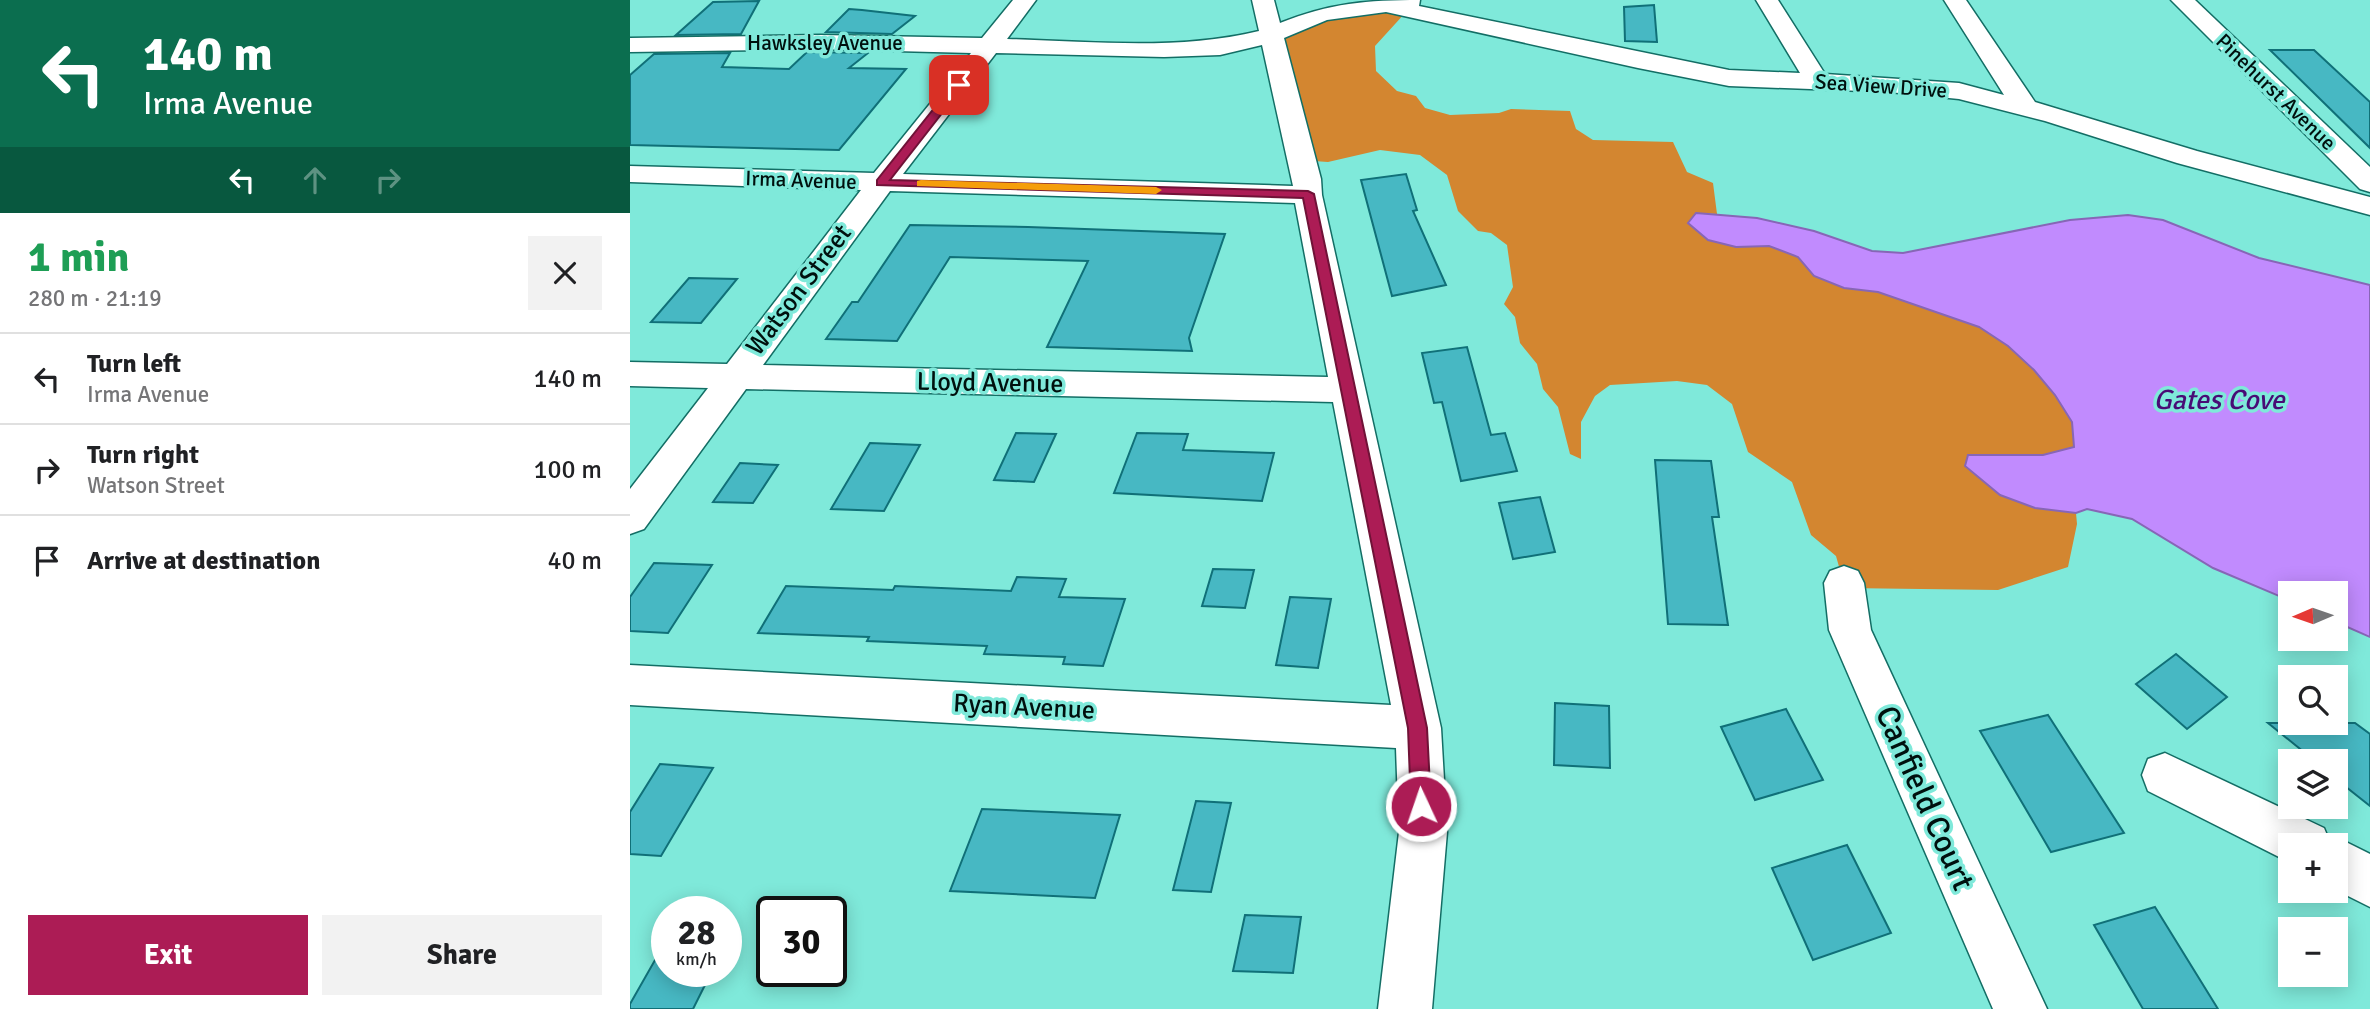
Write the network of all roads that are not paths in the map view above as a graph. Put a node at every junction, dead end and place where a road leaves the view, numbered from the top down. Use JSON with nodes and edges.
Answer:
{"nodes":[{"id":1,"x":1025,"y":0,"type":"edge"},
{"id":2,"x":1429,"y":0,"type":"edge"},
{"id":3,"x":1767,"y":0,"type":"edge"},
{"id":4,"x":1955,"y":0,"type":"edge"},
{"id":5,"x":2182,"y":0,"type":"edge"},
{"id":6,"x":1384,"y":5,"type":"junction"},
{"id":7,"x":1267,"y":17,"type":"edge"},
{"id":8,"x":630,"y":45,"type":"edge"},
{"id":9,"x":990,"y":45,"type":"junction"},
{"id":10,"x":1817,"y":81,"type":"junction"},
{"id":11,"x":2026,"y":108,"type":"junction"},
{"id":12,"x":630,"y":174,"type":"edge"},
{"id":13,"x":881,"y":183,"type":"junction"},
{"id":14,"x":2370,"y":183,"type":"edge"},
{"id":15,"x":1308,"y":194,"type":"junction"},
{"id":16,"x":2370,"y":206,"type":"edge"},
{"id":17,"x":630,"y":374,"type":"edge"},
{"id":18,"x":733,"y":378,"type":"junction"},
{"id":19,"x":1349,"y":390,"type":"junction"},
{"id":20,"x":630,"y":518,"type":"edge"},
{"id":21,"x":1844,"y":583,"type":"dead end"},
{"id":22,"x":630,"y":685,"type":"edge"},
{"id":23,"x":1418,"y":728,"type":"junction"},
{"id":24,"x":2165,"y":775,"type":"dead end"},
{"id":25,"x":2283,"y":833,"type":"edge"},
{"id":26,"x":2348,"y":869,"type":"edge"},
{"id":27,"x":2370,"y":882,"type":"edge"},
{"id":28,"x":1405,"y":1009,"type":"edge"},
{"id":29,"x":2020,"y":1009,"type":"edge"}],
"edges":[{"from":1,"to":9,"type":"street","name":"Watson Street"},
{"from":2,"to":6,"type":"street","name":"Hawksley Avenue"},
{"from":3,"to":10,"type":"street"},
{"from":4,"to":11,"type":"street"},
{"from":5,"to":14,"type":"street","name":"Pinehurst Avenue"},
{"from":6,"to":7,"type":"street","name":"Hawksley Avenue"},
{"from":6,"to":10,"type":"street","name":"Sea View Drive"},
{"from":7,"to":9,"type":"street","name":"Hawksley Avenue"},
{"from":7,"to":15,"type":"street"},
{"from":8,"to":9,"type":"street","name":"Hawksley Avenue"},
{"from":9,"to":13,"type":"street","name":"Watson Street"},
{"from":10,"to":11,"type":"street","name":"Sea View Drive"},
{"from":11,"to":16,"type":"street","name":"Sea View Drive"},
{"from":12,"to":13,"type":"street","name":"Irma Avenue"},
{"from":13,"to":15,"type":"street","name":"Irma Avenue"},
{"from":13,"to":18,"type":"street","name":"Watson Street"},
{"from":15,"to":19,"type":"street"},
{"from":17,"to":18,"type":"street","name":"Lloyd Avenue"},
{"from":18,"to":19,"type":"street","name":"Lloyd Avenue"},
{"from":18,"to":20,"type":"street","name":"Watson Street"},
{"from":19,"to":23,"type":"street"},
{"from":21,"to":29,"type":"street","name":"Canfield Court"},
{"from":22,"to":23,"type":"street","name":"Ryan Avenue"},
{"from":23,"to":28,"type":"street"},
{"from":24,"to":25,"type":"street"},
{"from":26,"to":27,"type":"street"}]}
